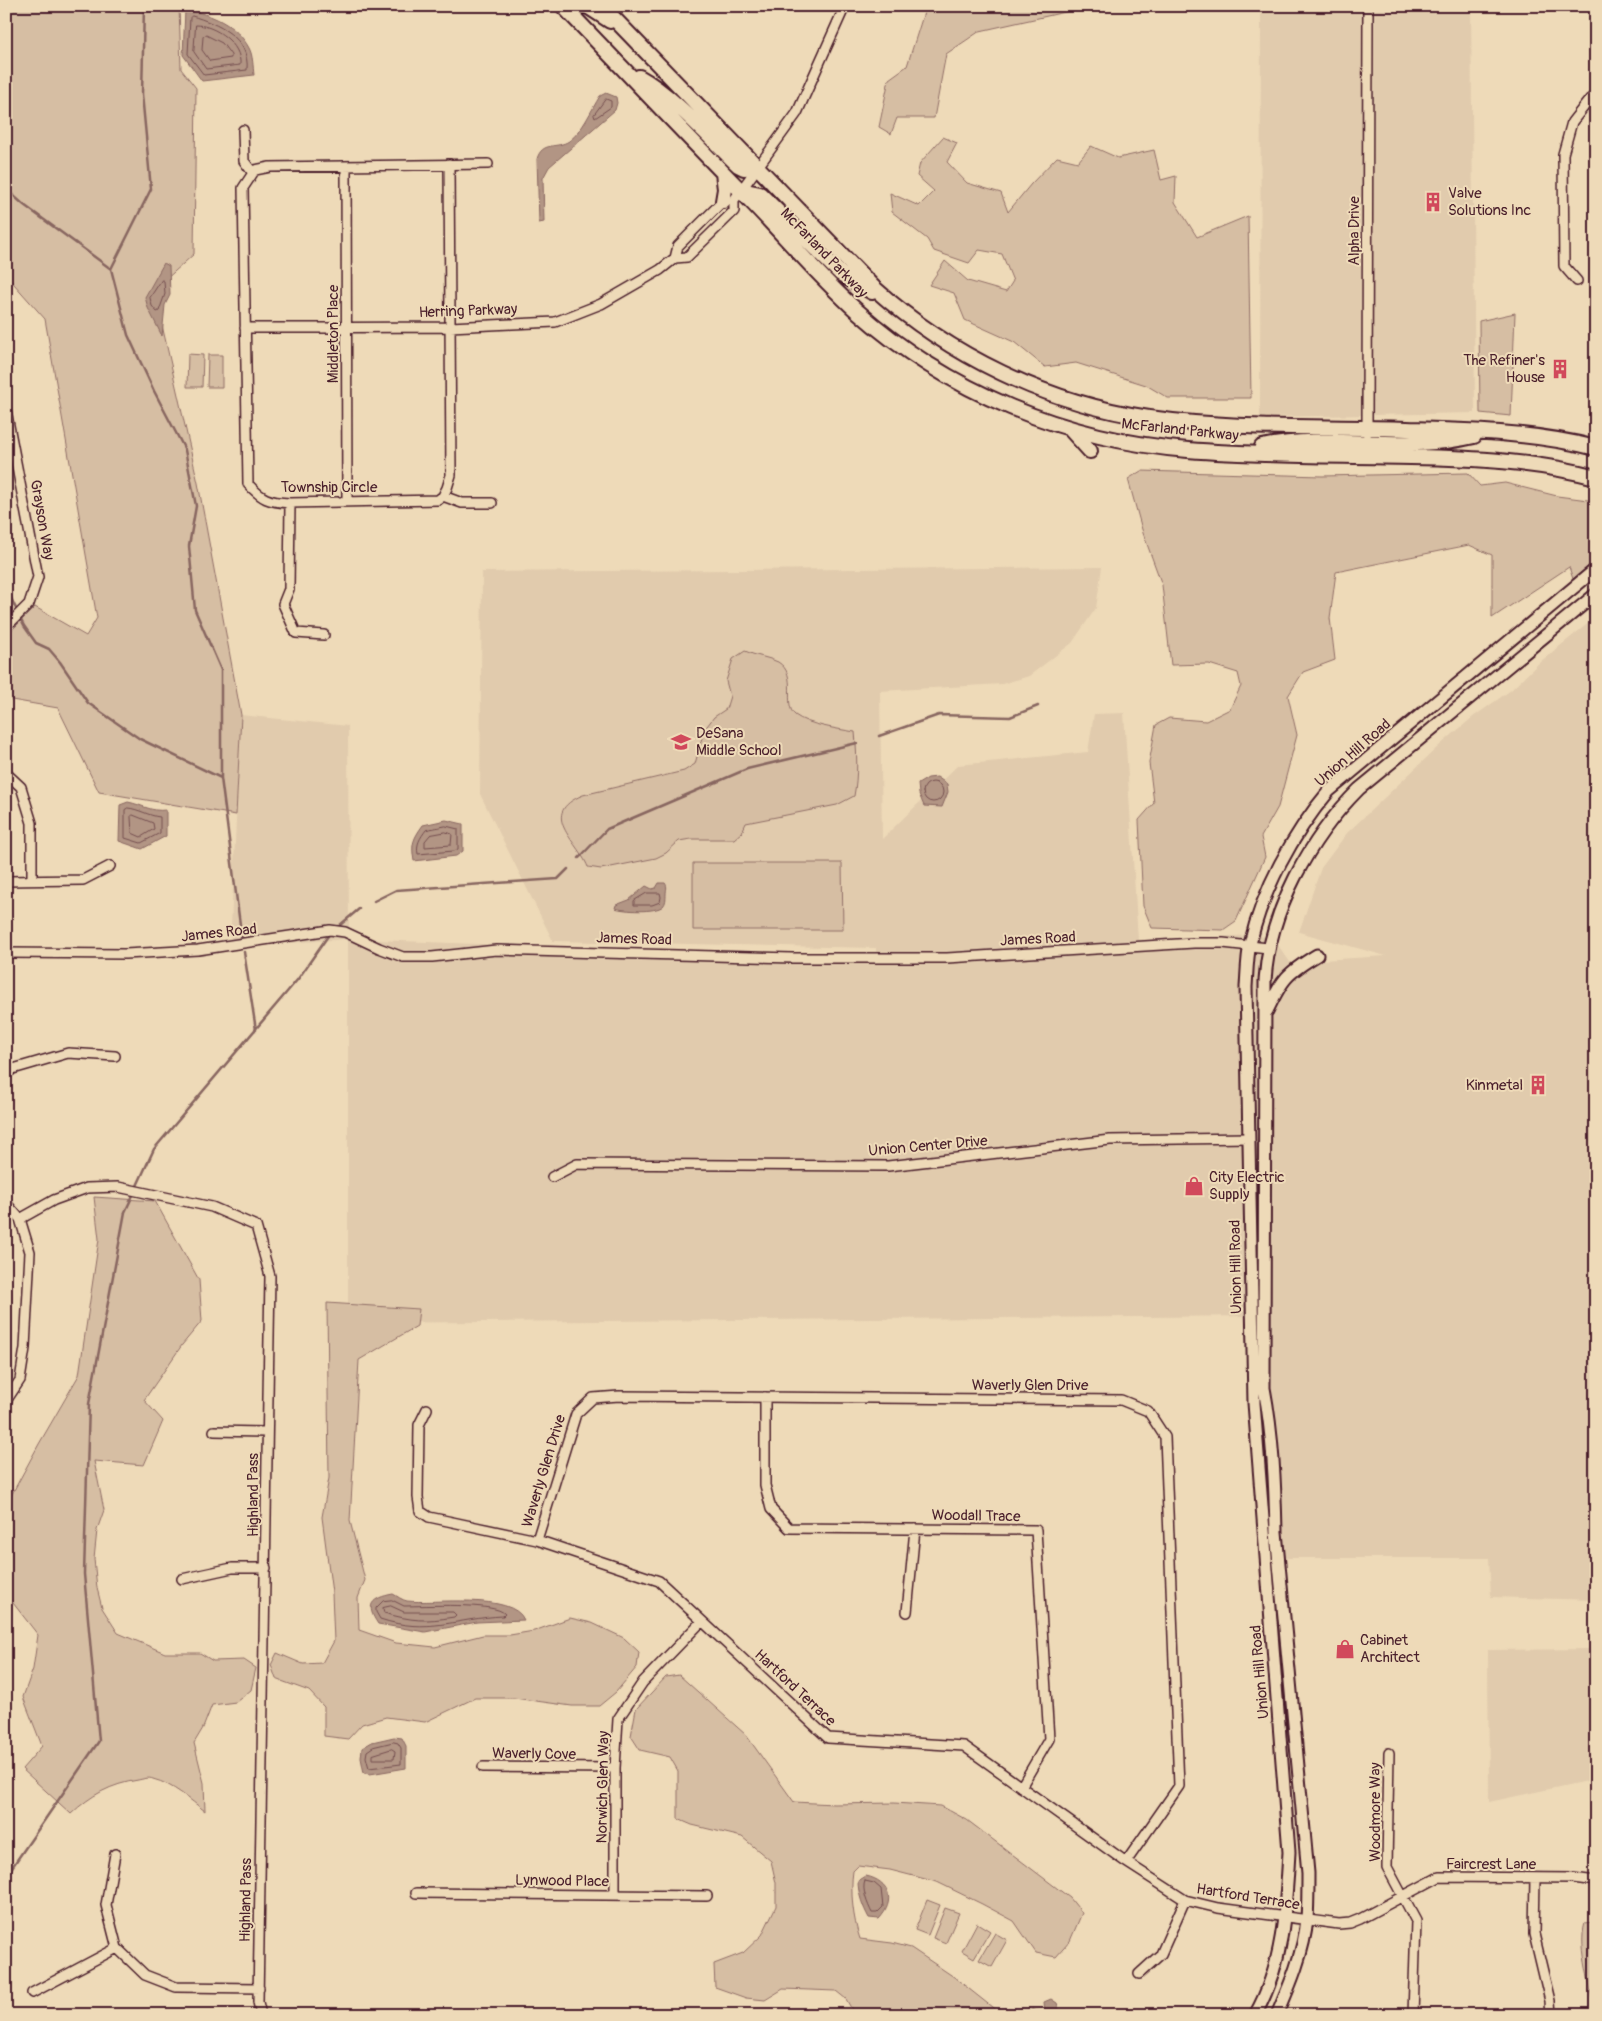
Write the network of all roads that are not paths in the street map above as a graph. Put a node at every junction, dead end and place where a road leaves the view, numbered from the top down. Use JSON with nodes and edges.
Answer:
{"nodes":[{"id":1,"x":563,"y":6,"type":"edge"},
{"id":2,"x":588,"y":6,"type":"edge"},
{"id":3,"x":602,"y":6,"type":"edge"},
{"id":4,"x":845,"y":6,"type":"edge"},
{"id":5,"x":1368,"y":6,"type":"edge"},
{"id":6,"x":622,"y":27,"type":"junction"},
{"id":7,"x":625,"y":70,"type":"junction"},
{"id":8,"x":1596,"y":95,"type":"edge"},
{"id":9,"x":244,"y":130,"type":"dead end"},
{"id":10,"x":449,"y":164,"type":"junction"},
{"id":11,"x":488,"y":164,"type":"dead end"},
{"id":12,"x":346,"y":166,"type":"junction"},
{"id":13,"x":757,"y":167,"type":"junction"},
{"id":14,"x":253,"y":173,"type":"junction"},
{"id":15,"x":723,"y":173,"type":"junction"},
{"id":16,"x":733,"y":197,"type":"junction"},
{"id":17,"x":675,"y":258,"type":"junction"},
{"id":18,"x":1577,"y":281,"type":"dead end"},
{"id":19,"x":886,"y":299,"type":"junction"},
{"id":20,"x":347,"y":327,"type":"junction"},
{"id":21,"x":450,"y":327,"type":"junction"},
{"id":22,"x":245,"y":328,"type":"junction"},
{"id":23,"x":6,"y":410,"type":"edge"},
{"id":24,"x":1367,"y":427,"type":"junction"},
{"id":25,"x":1071,"y":429,"type":"junction"},
{"id":26,"x":1489,"y":432,"type":"junction"},
{"id":27,"x":1596,"y":448,"type":"edge"},
{"id":28,"x":1367,"y":449,"type":"junction"},
{"id":29,"x":1090,"y":451,"type":"dead end"},
{"id":30,"x":11,"y":452,"type":"edge"},
{"id":31,"x":1596,"y":477,"type":"edge"},
{"id":32,"x":443,"y":496,"type":"junction"},
{"id":33,"x":347,"y":502,"type":"junction"},
{"id":34,"x":290,"y":503,"type":"junction"},
{"id":35,"x":492,"y":503,"type":"dead end"},
{"id":36,"x":1596,"y":569,"type":"edge"},
{"id":37,"x":1596,"y":594,"type":"edge"},
{"id":38,"x":6,"y":624,"type":"edge"},
{"id":39,"x":324,"y":635,"type":"dead end"},
{"id":40,"x":6,"y":773,"type":"edge"},
{"id":41,"x":110,"y":866,"type":"dead end"},
{"id":42,"x":32,"y":880,"type":"junction"},
{"id":43,"x":6,"y":881,"type":"edge"},
{"id":44,"x":1250,"y":946,"type":"junction"},
{"id":45,"x":1268,"y":948,"type":"junction"},
{"id":46,"x":6,"y":954,"type":"edge"},
{"id":47,"x":1317,"y":955,"type":"dead end"},
{"id":48,"x":1265,"y":1014,"type":"junction"},
{"id":49,"x":115,"y":1056,"type":"dead end"},
{"id":50,"x":6,"y":1074,"type":"edge"},
{"id":51,"x":1249,"y":1138,"type":"junction"},
{"id":52,"x":552,"y":1177,"type":"dead end"},
{"id":53,"x":6,"y":1203,"type":"edge"},
{"id":54,"x":20,"y":1219,"type":"junction"},
{"id":55,"x":765,"y":1397,"type":"junction"},
{"id":56,"x":6,"y":1401,"type":"edge"},
{"id":57,"x":427,"y":1409,"type":"dead end"},
{"id":58,"x":214,"y":1431,"type":"dead end"},
{"id":59,"x":267,"y":1432,"type":"junction"},
{"id":60,"x":915,"y":1529,"type":"junction"},
{"id":61,"x":536,"y":1540,"type":"junction"},
{"id":62,"x":266,"y":1568,"type":"junction"},
{"id":63,"x":182,"y":1579,"type":"dead end"},
{"id":64,"x":907,"y":1612,"type":"dead end"},
{"id":65,"x":702,"y":1621,"type":"junction"},
{"id":66,"x":1388,"y":1753,"type":"dead end"},
{"id":67,"x":483,"y":1767,"type":"dead end"},
{"id":68,"x":615,"y":1768,"type":"junction"},
{"id":69,"x":1021,"y":1787,"type":"junction"},
{"id":70,"x":114,"y":1854,"type":"dead end"},
{"id":71,"x":1126,"y":1862,"type":"junction"},
{"id":72,"x":1535,"y":1878,"type":"junction"},
{"id":73,"x":1596,"y":1882,"type":"edge"},
{"id":74,"x":416,"y":1893,"type":"dead end"},
{"id":75,"x":615,"y":1895,"type":"junction"},
{"id":76,"x":707,"y":1896,"type":"dead end"},
{"id":77,"x":1402,"y":1897,"type":"junction"},
{"id":78,"x":1185,"y":1900,"type":"junction"},
{"id":79,"x":1284,"y":1918,"type":"junction"},
{"id":80,"x":1307,"y":1920,"type":"junction"},
{"id":81,"x":117,"y":1948,"type":"junction"},
{"id":82,"x":1140,"y":1974,"type":"dead end"},
{"id":83,"x":259,"y":1988,"type":"junction"},
{"id":84,"x":32,"y":1993,"type":"dead end"},
{"id":85,"x":261,"y":2015,"type":"edge"},
{"id":86,"x":1255,"y":2015,"type":"edge"},
{"id":87,"x":1277,"y":2015,"type":"edge"},
{"id":88,"x":1413,"y":2015,"type":"edge"},
{"id":89,"x":1551,"y":2015,"type":"edge"}],
"edges":[{"from":1,"to":7,"type":"main road","name":"McFarland Parkway"},
{"from":2,"to":6,"type":"main road"},
{"from":3,"to":6,"type":"main road","name":"McFarland Parkway"},
{"from":4,"to":13,"type":"street","name":"Herring Parkway"},
{"from":5,"to":24,"type":"street","name":"Alpha Drive"},
{"from":6,"to":13,"type":"main road","name":"McFarland Parkway"},
{"from":7,"to":13,"type":"main road"},
{"from":7,"to":15,"type":"main road","name":"McFarland Parkway"},
{"from":8,"to":18,"type":"street"},
{"from":9,"to":14,"type":"street"},
{"from":10,"to":11,"type":"street"},
{"from":10,"to":12,"type":"street"},
{"from":10,"to":21,"type":"street"},
{"from":12,"to":14,"type":"street"},
{"from":12,"to":20,"type":"street","name":"Middleton Place"},
{"from":13,"to":16,"type":"street","name":"Herring Parkway"},
{"from":13,"to":19,"type":"main road","name":"McFarland Parkway"},
{"from":14,"to":22,"type":"street","name":"Township Circle"},
{"from":15,"to":16,"type":"main road","name":"McFarland Parkway"},
{"from":15,"to":16,"type":"main road"},
{"from":16,"to":17,"type":"street","name":"Herring Parkway"},
{"from":16,"to":17,"type":"street","name":"Herring Parkway"},
{"from":16,"to":19,"type":"main road"},
{"from":16,"to":25,"type":"main road","name":"McFarland Parkway"},
{"from":17,"to":21,"type":"street","name":"Herring Parkway"},
{"from":19,"to":24,"type":"main road","name":"McFarland Parkway"},
{"from":20,"to":21,"type":"street","name":"Herring Parkway"},
{"from":20,"to":22,"type":"street","name":"Herring Parkway"},
{"from":20,"to":33,"type":"street","name":"Middleton Place"},
{"from":21,"to":32,"type":"street"},
{"from":22,"to":34,"type":"street","name":"Township Circle"},
{"from":23,"to":30,"type":"street","name":"Grayson Way"},
{"from":24,"to":26,"type":"main road","name":"McFarland Parkway"},
{"from":24,"to":28,"type":"street","name":"Alpha Drive"},
{"from":25,"to":28,"type":"main road","name":"McFarland Parkway"},
{"from":25,"to":29,"type":"main road"},
{"from":26,"to":27,"type":"main road","name":"McFarland Parkway"},
{"from":26,"to":28,"type":"main road"},
{"from":28,"to":31,"type":"main road"},
{"from":30,"to":38,"type":"street","name":"Grayson Way"},
{"from":32,"to":33,"type":"street","name":"Township Circle"},
{"from":32,"to":35,"type":"street"},
{"from":33,"to":34,"type":"street","name":"Township Circle"},
{"from":34,"to":39,"type":"street"},
{"from":36,"to":44,"type":"street","name":"Union Hill Road"},
{"from":37,"to":45,"type":"street","name":"Union Hill Road"},
{"from":40,"to":42,"type":"street"},
{"from":41,"to":42,"type":"street"},
{"from":42,"to":43,"type":"street"},
{"from":44,"to":45,"type":"street","name":"James Road"},
{"from":44,"to":46,"type":"street","name":"James Road"},
{"from":44,"to":51,"type":"street","name":"Union Hill Road"},
{"from":45,"to":48,"type":"street","name":"Union Hill Road"},
{"from":47,"to":48,"type":"street"},
{"from":48,"to":80,"type":"street","name":"Union Hill Road"},
{"from":49,"to":50,"type":"street"},
{"from":51,"to":52,"type":"street","name":"Union Center Drive"},
{"from":51,"to":79,"type":"street","name":"Union Hill Road"},
{"from":53,"to":54,"type":"street"},
{"from":54,"to":56,"type":"street"},
{"from":54,"to":59,"type":"street","name":"Highland Pass"},
{"from":55,"to":60,"type":"street","name":"Woodall Trace"},
{"from":55,"to":61,"type":"street","name":"Waverly Glen Drive"},
{"from":55,"to":71,"type":"street","name":"Waverly Glen Drive"},
{"from":57,"to":61,"type":"street","name":"Hartford Terrace"},
{"from":58,"to":59,"type":"street"},
{"from":59,"to":62,"type":"street","name":"Highland Pass"},
{"from":60,"to":64,"type":"street"},
{"from":60,"to":69,"type":"street","name":"Woodall Trace"},
{"from":61,"to":65,"type":"street","name":"Hartford Terrace"},
{"from":62,"to":63,"type":"street"},
{"from":62,"to":83,"type":"street","name":"Highland Pass"},
{"from":65,"to":68,"type":"street","name":"Norwich Glen Way"},
{"from":65,"to":69,"type":"street","name":"Hartford Terrace"},
{"from":66,"to":77,"type":"street","name":"Woodmore Way"},
{"from":67,"to":68,"type":"street","name":"Waverly Cove"},
{"from":68,"to":75,"type":"street","name":"Norwich Glen Way"},
{"from":69,"to":71,"type":"street","name":"Hartford Terrace"},
{"from":70,"to":81,"type":"street"},
{"from":71,"to":78,"type":"street","name":"Hartford Terrace"},
{"from":72,"to":73,"type":"street","name":"Faircrest Lane"},
{"from":72,"to":77,"type":"street","name":"Faircrest Lane"},
{"from":72,"to":89,"type":"street"},
{"from":74,"to":75,"type":"street","name":"Lynwood Place"},
{"from":75,"to":76,"type":"street","name":"Lynwood Place"},
{"from":77,"to":80,"type":"street","name":"Faircrest Lane"},
{"from":77,"to":88,"type":"street","name":"Woodmore Way"},
{"from":78,"to":79,"type":"street","name":"Hartford Terrace"},
{"from":78,"to":82,"type":"street"},
{"from":79,"to":80,"type":"street","name":"Hartford Terrace"},
{"from":79,"to":86,"type":"street","name":"Union Hill Road"},
{"from":80,"to":87,"type":"street","name":"Union Hill Road"},
{"from":81,"to":83,"type":"street"},
{"from":81,"to":84,"type":"street"},
{"from":83,"to":85,"type":"street","name":"Highland Pass"}]}
